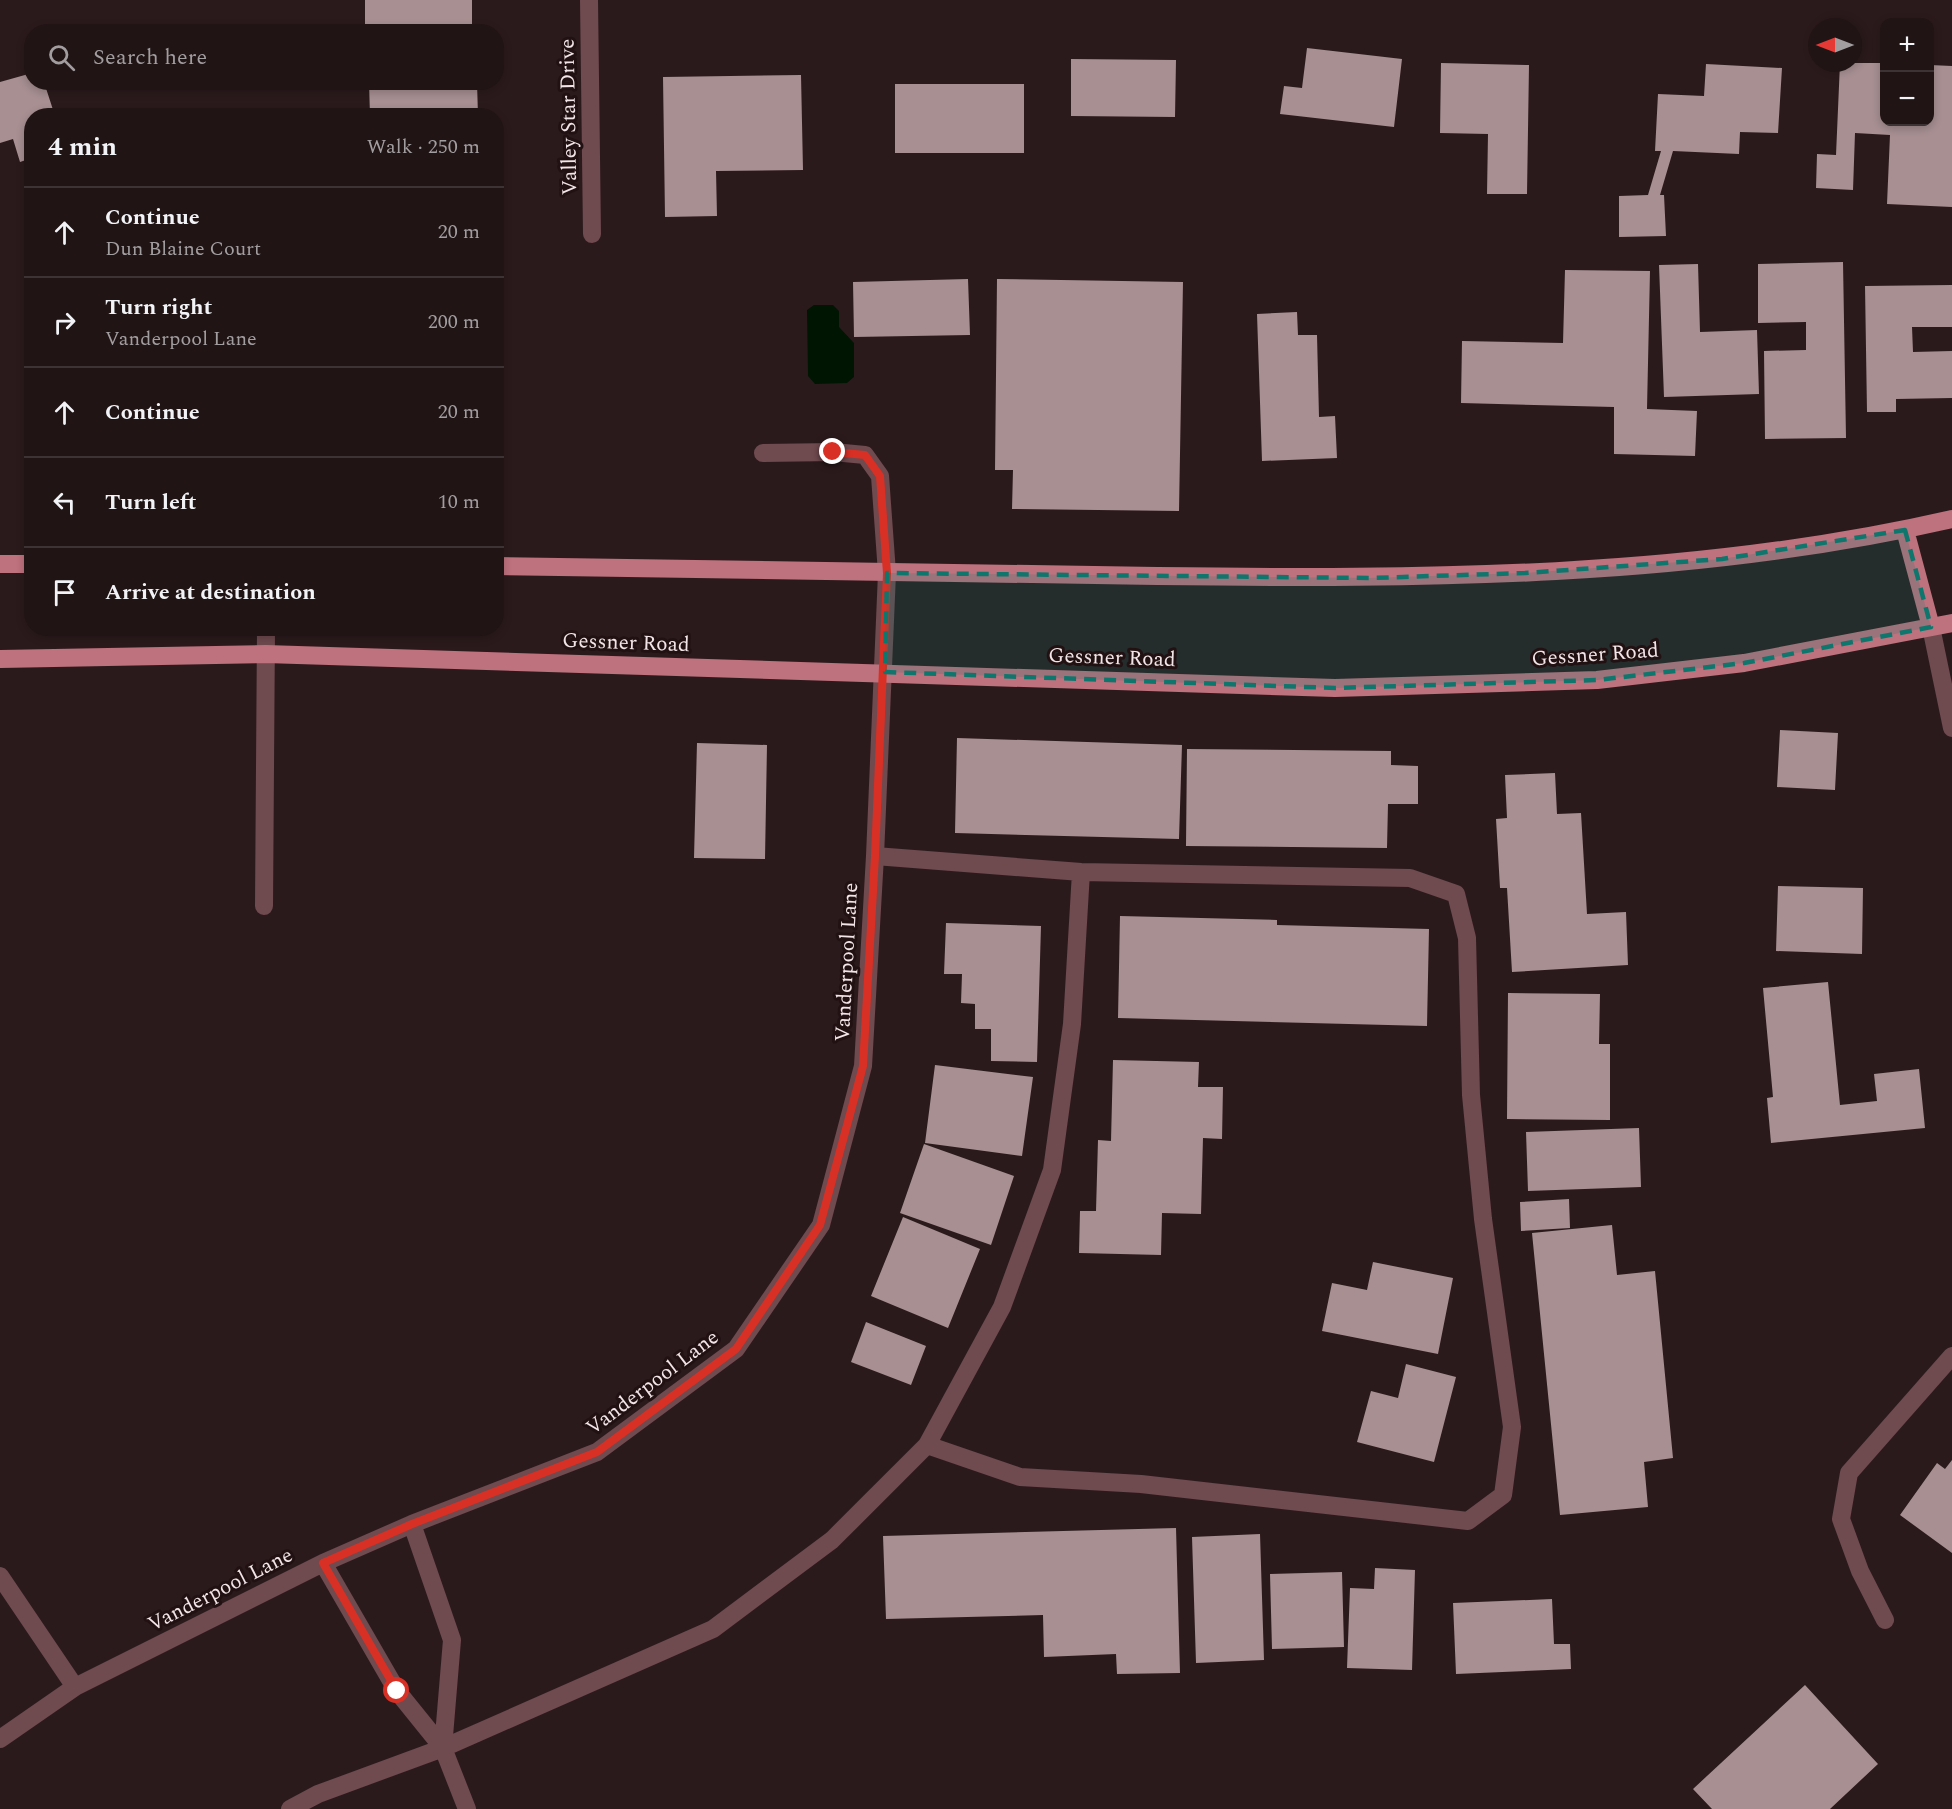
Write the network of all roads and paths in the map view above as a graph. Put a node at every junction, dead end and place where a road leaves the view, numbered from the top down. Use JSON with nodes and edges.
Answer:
{"nodes":[{"id":1,"x":589,"y":0,"type":"edge"},
{"id":2,"x":592,"y":234,"type":"dead end"},
{"id":3,"x":762,"y":453,"type":"dead end"},
{"id":4,"x":1952,"y":519,"type":"edge"},
{"id":5,"x":1905,"y":530,"type":"junction"},
{"id":6,"x":0,"y":564,"type":"edge"},
{"id":7,"x":24,"y":564,"type":"edge"},
{"id":8,"x":504,"y":566,"type":"edge"},
{"id":9,"x":887,"y":573,"type":"junction"},
{"id":10,"x":1952,"y":622,"type":"edge"},
{"id":11,"x":1931,"y":627,"type":"junction"},
{"id":12,"x":266,"y":636,"type":"edge"},
{"id":13,"x":266,"y":654,"type":"junction"},
{"id":14,"x":0,"y":659,"type":"edge"},
{"id":15,"x":885,"y":672,"type":"junction"},
{"id":16,"x":1952,"y":728,"type":"edge"},
{"id":17,"x":875,"y":856,"type":"junction"},
{"id":18,"x":1081,"y":873,"type":"junction"},
{"id":19,"x":264,"y":906,"type":"dead end"},
{"id":20,"x":1952,"y":1356,"type":"edge"},
{"id":21,"x":927,"y":1445,"type":"junction"},
{"id":22,"x":412,"y":1524,"type":"junction"},
{"id":23,"x":323,"y":1563,"type":"junction"},
{"id":24,"x":0,"y":1576,"type":"edge"},
{"id":25,"x":1885,"y":1620,"type":"dead end"},
{"id":26,"x":75,"y":1687,"type":"junction"},
{"id":27,"x":0,"y":1739,"type":"edge"},
{"id":28,"x":443,"y":1749,"type":"junction"},
{"id":29,"x":290,"y":1809,"type":"edge"},
{"id":30,"x":466,"y":1809,"type":"edge"}],
"edges":[{"from":1,"to":2,"type":"street","name":"Valley Star Drive"},
{"from":3,"to":9,"type":"street","name":"Vanderpool Lane"},
{"from":4,"to":5,"type":"main road"},
{"from":5,"to":9,"type":"main road"},
{"from":5,"to":11,"type":"main road"},
{"from":6,"to":7,"type":"main road"},
{"from":8,"to":9,"type":"main road"},
{"from":9,"to":15,"type":"street","name":"Vanderpool Lane"},
{"from":10,"to":11,"type":"main road","name":"Gessner Road"},
{"from":11,"to":15,"type":"main road","name":"Gessner Road"},
{"from":11,"to":16,"type":"street"},
{"from":12,"to":13,"type":"street"},
{"from":13,"to":14,"type":"main road","name":"Gessner Road"},
{"from":13,"to":15,"type":"main road","name":"Gessner Road"},
{"from":13,"to":19,"type":"street"},
{"from":15,"to":17,"type":"street","name":"Vanderpool Lane"},
{"from":17,"to":18,"type":"street"},
{"from":17,"to":22,"type":"street","name":"Vanderpool Lane"},
{"from":18,"to":21,"type":"street"},
{"from":18,"to":21,"type":"street"},
{"from":20,"to":25,"type":"street"},
{"from":21,"to":28,"type":"street"},
{"from":22,"to":23,"type":"street","name":"Vanderpool Lane"},
{"from":22,"to":28,"type":"street"},
{"from":23,"to":26,"type":"street","name":"Vanderpool Lane"},
{"from":23,"to":28,"type":"street"},
{"from":24,"to":26,"type":"street"},
{"from":26,"to":27,"type":"street","name":"Vanderpool Lane"},
{"from":28,"to":29,"type":"street"},
{"from":28,"to":30,"type":"street"}]}
